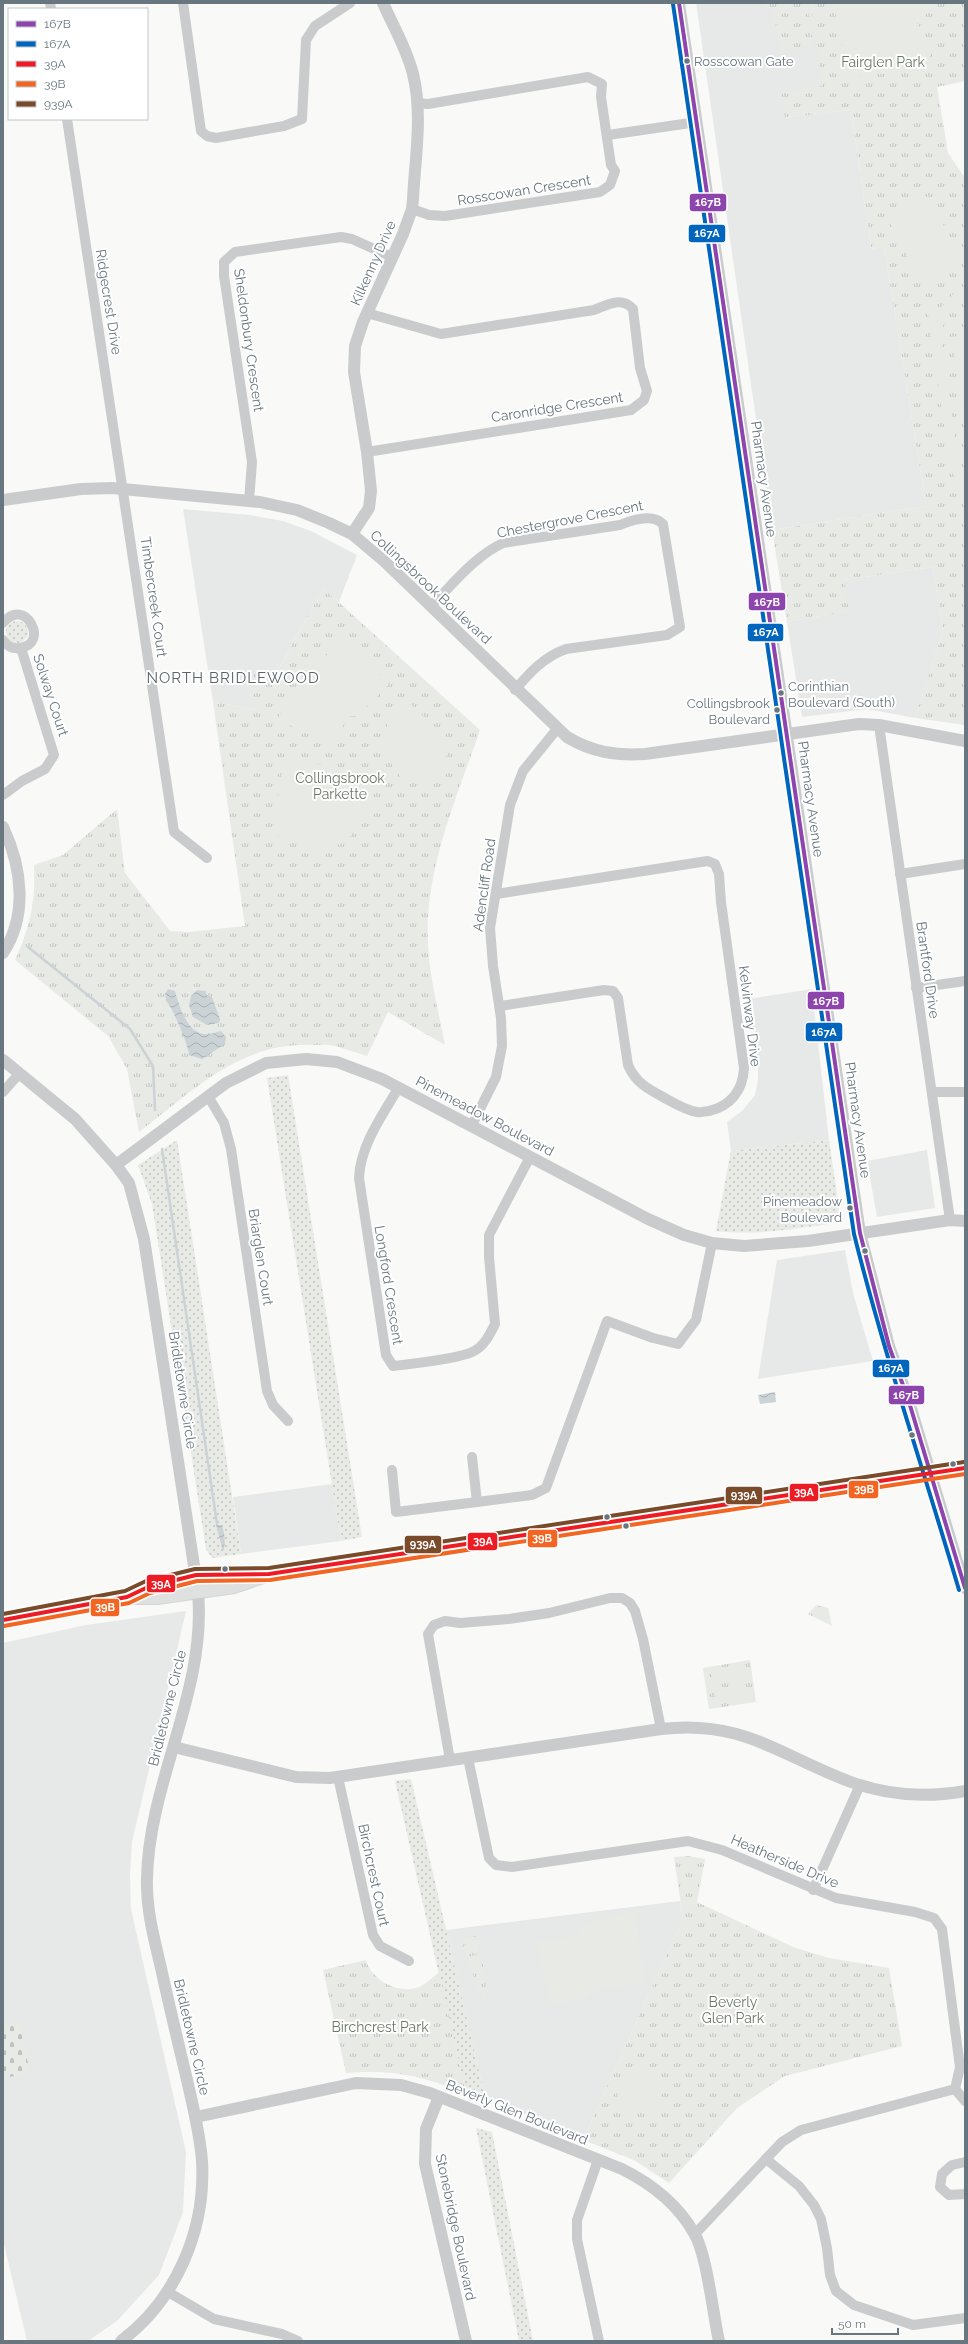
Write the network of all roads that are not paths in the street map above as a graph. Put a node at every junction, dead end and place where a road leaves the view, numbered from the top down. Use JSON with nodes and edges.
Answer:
{"nodes":[{"id":1,"x":183,"y":3,"type":"edge"},
{"id":2,"x":350,"y":3,"type":"edge"},
{"id":3,"x":383,"y":3,"type":"edge"},
{"id":4,"x":679,"y":3,"type":"edge"},
{"id":5,"x":418,"y":104,"type":"junction"},
{"id":6,"x":67,"y":120,"type":"edge"},
{"id":7,"x":697,"y":122,"type":"junction"},
{"id":8,"x":608,"y":135,"type":"junction"},
{"id":9,"x":412,"y":209,"type":"junction"},
{"id":10,"x":392,"y":257,"type":"junction"},
{"id":11,"x":367,"y":313,"type":"junction"},
{"id":12,"x":367,"y":452,"type":"junction"},
{"id":13,"x":124,"y":490,"type":"junction"},
{"id":14,"x":3,"y":500,"type":"edge"},
{"id":15,"x":249,"y":501,"type":"junction"},
{"id":16,"x":352,"y":534,"type":"junction"},
{"id":17,"x":431,"y":606,"type":"junction"},
{"id":18,"x":3,"y":623,"type":"edge"},
{"id":19,"x":3,"y":640,"type":"edge"},
{"id":20,"x":21,"y":648,"type":"junction"},
{"id":21,"x":515,"y":690,"type":"junction"},
{"id":22,"x":879,"y":725,"type":"junction"},
{"id":23,"x":557,"y":729,"type":"junction"},
{"id":24,"x":786,"y":733,"type":"junction"},
{"id":25,"x":965,"y":741,"type":"edge"},
{"id":26,"x":3,"y":795,"type":"edge"},
{"id":27,"x":3,"y":828,"type":"edge"},
{"id":28,"x":207,"y":858,"type":"dead end"},
{"id":29,"x":965,"y":864,"type":"edge"},
{"id":30,"x":900,"y":874,"type":"junction"},
{"id":31,"x":496,"y":894,"type":"junction"},
{"id":32,"x":3,"y":953,"type":"edge"},
{"id":33,"x":965,"y":981,"type":"edge"},
{"id":34,"x":916,"y":988,"type":"junction"},
{"id":35,"x":500,"y":1006,"type":"junction"},
{"id":36,"x":3,"y":1060,"type":"edge"},
{"id":37,"x":19,"y":1074,"type":"junction"},
{"id":38,"x":399,"y":1088,"type":"junction"},
{"id":39,"x":3,"y":1092,"type":"edge"},
{"id":40,"x":932,"y":1092,"type":"junction"},
{"id":41,"x":965,"y":1092,"type":"edge"},
{"id":42,"x":208,"y":1096,"type":"junction"},
{"id":43,"x":472,"y":1125,"type":"junction"},
{"id":44,"x":530,"y":1157,"type":"junction"},
{"id":45,"x":116,"y":1165,"type":"junction"},
{"id":46,"x":950,"y":1220,"type":"junction"},
{"id":47,"x":965,"y":1221,"type":"edge"},
{"id":48,"x":860,"y":1233,"type":"junction"},
{"id":49,"x":712,"y":1243,"type":"junction"},
{"id":50,"x":288,"y":1421,"type":"dead end"},
{"id":51,"x":472,"y":1457,"type":"dead end"},
{"id":52,"x":965,"y":1468,"type":"edge"},
{"id":53,"x":392,"y":1470,"type":"dead end"},
{"id":54,"x":931,"y":1473,"type":"junction"},
{"id":55,"x":477,"y":1502,"type":"junction"},
{"id":56,"x":269,"y":1574,"type":"junction"},
{"id":57,"x":196,"y":1575,"type":"junction"},
{"id":58,"x":965,"y":1588,"type":"edge"},
{"id":59,"x":198,"y":1592,"type":"junction"},
{"id":60,"x":126,"y":1597,"type":"junction"},
{"id":61,"x":3,"y":1620,"type":"edge"},
{"id":62,"x":661,"y":1729,"type":"junction"},
{"id":63,"x":174,"y":1748,"type":"junction"},
{"id":64,"x":468,"y":1758,"type":"junction"},
{"id":65,"x":450,"y":1760,"type":"junction"},
{"id":66,"x":338,"y":1777,"type":"junction"},
{"id":67,"x":860,"y":1785,"type":"junction"},
{"id":68,"x":965,"y":1791,"type":"edge"},
{"id":69,"x":813,"y":1890,"type":"junction"},
{"id":70,"x":409,"y":1961,"type":"dead end"},
{"id":71,"x":955,"y":2089,"type":"junction"},
{"id":72,"x":439,"y":2097,"type":"junction"},
{"id":73,"x":965,"y":2102,"type":"edge"},
{"id":74,"x":196,"y":2117,"type":"junction"},
{"id":75,"x":766,"y":2159,"type":"junction"},
{"id":76,"x":598,"y":2160,"type":"junction"},
{"id":77,"x":965,"y":2162,"type":"edge"},
{"id":78,"x":965,"y":2194,"type":"edge"},
{"id":79,"x":695,"y":2234,"type":"junction"},
{"id":80,"x":168,"y":2292,"type":"junction"},
{"id":81,"x":965,"y":2318,"type":"edge"},
{"id":82,"x":121,"y":2341,"type":"edge"},
{"id":83,"x":298,"y":2341,"type":"edge"},
{"id":84,"x":466,"y":2341,"type":"edge"},
{"id":85,"x":599,"y":2341,"type":"edge"},
{"id":86,"x":719,"y":2341,"type":"edge"}],
"edges":[{"from":1,"to":2,"type":"street"},
{"from":3,"to":5,"type":"street","name":"Kilkenny Drive"},
{"from":4,"to":7,"type":"street","name":"Pharmacy Avenue"},
{"from":5,"to":8,"type":"street","name":"Rosscowan Crescent"},
{"from":5,"to":9,"type":"street","name":"Kilkenny Drive"},
{"from":6,"to":13,"type":"street","name":"Ridgecrest Drive"},
{"from":7,"to":8,"type":"street"},
{"from":7,"to":24,"type":"street","name":"Pharmacy Avenue"},
{"from":8,"to":9,"type":"street","name":"Rosscowan Crescent"},
{"from":9,"to":10,"type":"street","name":"Kilkenny Drive"},
{"from":10,"to":11,"type":"street","name":"Kilkenny Drive"},
{"from":10,"to":15,"type":"street","name":"Sheldonbury Crescent"},
{"from":11,"to":12,"type":"street","name":"Kilkenny Drive"},
{"from":11,"to":12,"type":"street","name":"Caronridge Crescent"},
{"from":12,"to":16,"type":"street","name":"Kilkenny Drive"},
{"from":13,"to":14,"type":"street","name":"Collingsbrook Boulevard"},
{"from":13,"to":15,"type":"street","name":"Collingsbrook Boulevard"},
{"from":13,"to":28,"type":"street","name":"Timbercreek Court"},
{"from":15,"to":16,"type":"street","name":"Collingsbrook Boulevard"},
{"from":16,"to":17,"type":"street","name":"Collingsbrook Boulevard"},
{"from":17,"to":21,"type":"street","name":"Collingsbrook Boulevard"},
{"from":17,"to":21,"type":"street","name":"Chestergrove Crescent"},
{"from":18,"to":20,"type":"street","name":"Solway Court"},
{"from":19,"to":20,"type":"street","name":"Solway Court"},
{"from":20,"to":26,"type":"street","name":"Solway Court"},
{"from":21,"to":23,"type":"street","name":"Collingsbrook Boulevard"},
{"from":22,"to":24,"type":"street","name":"Collingsbrook Boulevard"},
{"from":22,"to":25,"type":"street","name":"Collingsbrook Boulevard"},
{"from":22,"to":30,"type":"street","name":"Brantford Drive"},
{"from":23,"to":24,"type":"street","name":"Collingsbrook Boulevard"},
{"from":23,"to":31,"type":"street","name":"Adencliff Road"},
{"from":24,"to":48,"type":"street","name":"Pharmacy Avenue"},
{"from":27,"to":32,"type":"street"},
{"from":29,"to":30,"type":"street"},
{"from":30,"to":34,"type":"street","name":"Brantford Drive"},
{"from":31,"to":35,"type":"street","name":"Adencliff Road"},
{"from":31,"to":35,"type":"street","name":"Kelvinway Drive"},
{"from":33,"to":34,"type":"street"},
{"from":34,"to":40,"type":"street","name":"Brantford Drive"},
{"from":35,"to":43,"type":"street","name":"Adencliff Road"},
{"from":36,"to":37,"type":"street","name":"Bridletowne Circle"},
{"from":37,"to":39,"type":"street"},
{"from":37,"to":45,"type":"street","name":"Bridletowne Circle"},
{"from":38,"to":42,"type":"street","name":"Pinemeadow Boulevard"},
{"from":38,"to":43,"type":"street","name":"Pinemeadow Boulevard"},
{"from":38,"to":44,"type":"street","name":"Longford Crescent"},
{"from":40,"to":41,"type":"street"},
{"from":40,"to":46,"type":"street","name":"Brantford Drive"},
{"from":42,"to":45,"type":"street","name":"Pinemeadow Boulevard"},
{"from":42,"to":50,"type":"street","name":"Briarglen Court"},
{"from":43,"to":44,"type":"street","name":"Pinemeadow Boulevard"},
{"from":44,"to":49,"type":"street","name":"Pinemeadow Boulevard"},
{"from":45,"to":57,"type":"street","name":"Bridletowne Circle"},
{"from":46,"to":47,"type":"street","name":"Pinemeadow Boulevard"},
{"from":46,"to":48,"type":"street","name":"Pinemeadow Boulevard"},
{"from":48,"to":49,"type":"street","name":"Pinemeadow Boulevard"},
{"from":48,"to":54,"type":"street","name":"Pharmacy Avenue"},
{"from":49,"to":55,"type":"street"},
{"from":51,"to":55,"type":"street"},
{"from":52,"to":54,"type":"main road"},
{"from":53,"to":55,"type":"street"},
{"from":54,"to":56,"type":"main road"},
{"from":54,"to":58,"type":"street","name":"Pharmacy Avenue"},
{"from":56,"to":57,"type":"main road"},
{"from":56,"to":59,"type":"main road"},
{"from":57,"to":59,"type":"street","name":"Bridletowne Circle"},
{"from":57,"to":60,"type":"main road"},
{"from":59,"to":60,"type":"main road"},
{"from":59,"to":63,"type":"street","name":"Bridletowne Circle"},
{"from":60,"to":61,"type":"main road"},
{"from":62,"to":64,"type":"street"},
{"from":62,"to":65,"type":"street"},
{"from":62,"to":67,"type":"street"},
{"from":63,"to":66,"type":"street"},
{"from":63,"to":74,"type":"street","name":"Bridletowne Circle"},
{"from":64,"to":65,"type":"street"},
{"from":64,"to":69,"type":"street","name":"Heatherside Drive"},
{"from":65,"to":66,"type":"street"},
{"from":66,"to":70,"type":"street","name":"Birchcrest Court"},
{"from":67,"to":68,"type":"street"},
{"from":67,"to":69,"type":"street"},
{"from":69,"to":71,"type":"street","name":"Heatherside Drive"},
{"from":71,"to":73,"type":"street"},
{"from":71,"to":75,"type":"street"},
{"from":72,"to":74,"type":"street","name":"Beverly Glen Boulevard"},
{"from":72,"to":76,"type":"street","name":"Beverly Glen Boulevard"},
{"from":72,"to":84,"type":"street","name":"Stonebridge Boulevard"},
{"from":74,"to":80,"type":"street","name":"Bridletowne Circle"},
{"from":75,"to":79,"type":"street"},
{"from":75,"to":81,"type":"street"},
{"from":76,"to":79,"type":"street","name":"Beverly Glen Boulevard"},
{"from":76,"to":85,"type":"street"},
{"from":77,"to":78,"type":"street"},
{"from":79,"to":86,"type":"street","name":"Beverly Glen Boulevard"},
{"from":80,"to":82,"type":"street","name":"Bridletowne Circle"},
{"from":80,"to":83,"type":"street"}]}
